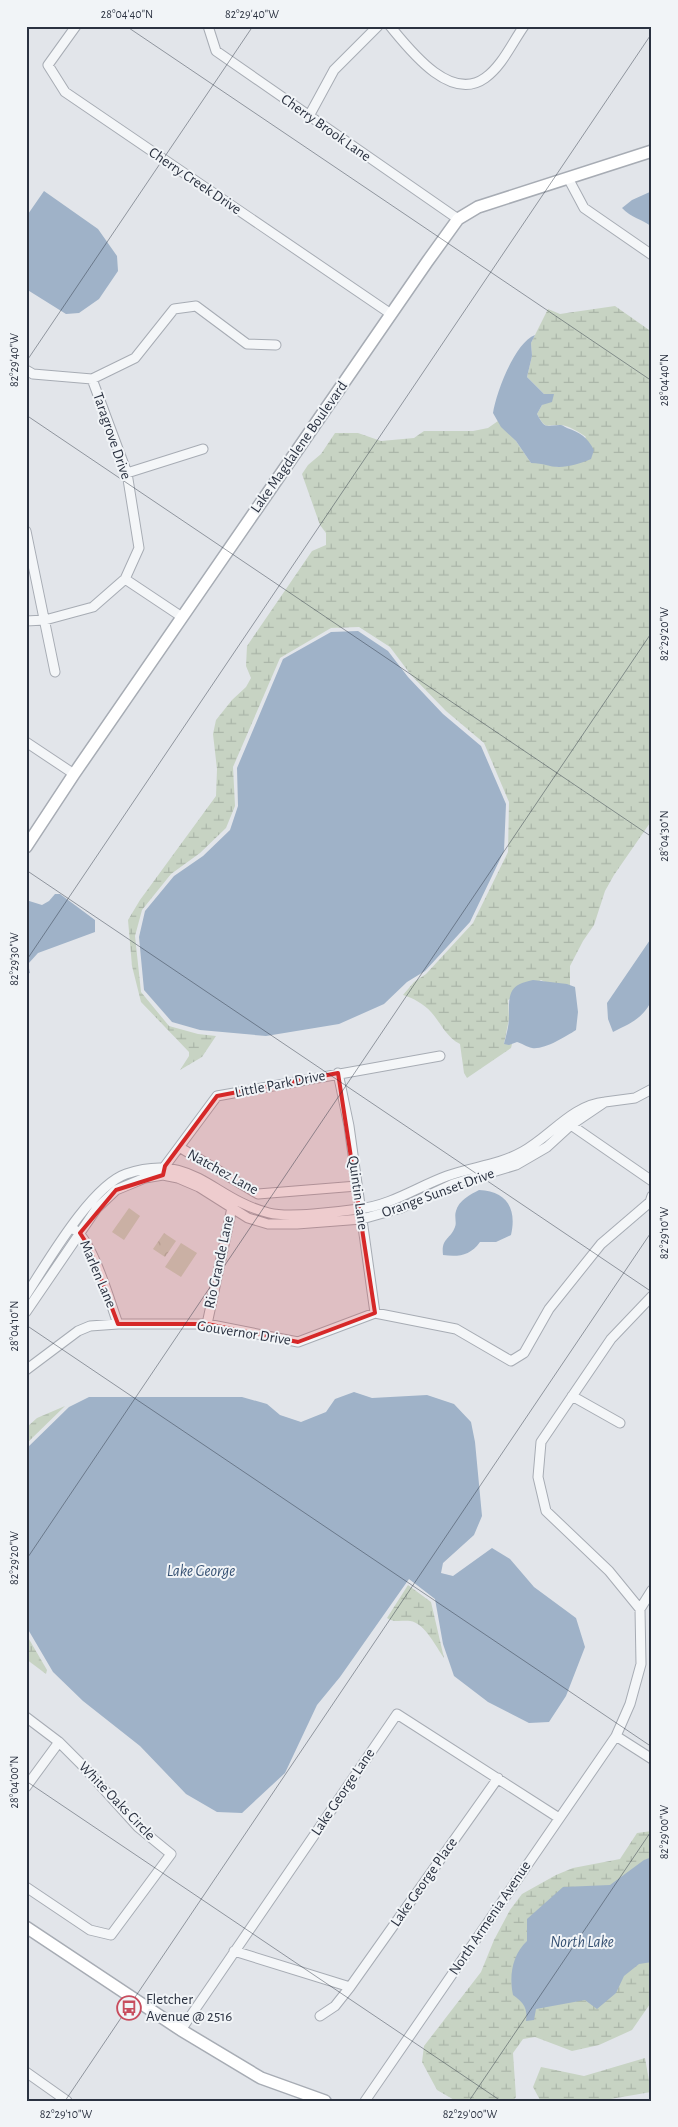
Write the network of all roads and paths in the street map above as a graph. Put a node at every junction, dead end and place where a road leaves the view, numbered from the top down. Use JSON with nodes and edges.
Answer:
{"nodes":[{"id":1,"x":76,"y":26,"type":"edge"},
{"id":2,"x":208,"y":26,"type":"edge"},
{"id":3,"x":378,"y":26,"type":"edge"},
{"id":4,"x":390,"y":26,"type":"edge"},
{"id":5,"x":524,"y":26,"type":"edge"},
{"id":6,"x":309,"y":116,"type":"junction"},
{"id":7,"x":652,"y":151,"type":"edge"},
{"id":8,"x":568,"y":178,"type":"junction"},
{"id":9,"x":458,"y":219,"type":"junction"},
{"id":10,"x":652,"y":255,"type":"edge"},
{"id":11,"x":391,"y":314,"type":"junction"},
{"id":12,"x":276,"y":345,"type":"dead end"},
{"id":13,"x":26,"y":370,"type":"edge"},
{"id":14,"x":92,"y":379,"type":"junction"},
{"id":15,"x":203,"y":449,"type":"dead end"},
{"id":16,"x":127,"y":473,"type":"junction"},
{"id":17,"x":26,"y":530,"type":"edge"},
{"id":18,"x":125,"y":579,"type":"junction"},
{"id":19,"x":182,"y":617,"type":"junction"},
{"id":20,"x":26,"y":620,"type":"edge"},
{"id":21,"x":45,"y":620,"type":"junction"},
{"id":22,"x":55,"y":672,"type":"dead end"},
{"id":23,"x":26,"y":742,"type":"edge"},
{"id":24,"x":74,"y":774,"type":"junction"},
{"id":25,"x":26,"y":847,"type":"edge"},
{"id":26,"x":440,"y":1056,"type":"dead end"},
{"id":27,"x":338,"y":1073,"type":"junction"},
{"id":28,"x":652,"y":1089,"type":"edge"},
{"id":29,"x":569,"y":1121,"type":"junction"},
{"id":30,"x":179,"y":1147,"type":"junction"},
{"id":31,"x":164,"y":1171,"type":"junction"},
{"id":32,"x":652,"y":1181,"type":"edge"},
{"id":33,"x":357,"y":1186,"type":"junction"},
{"id":34,"x":652,"y":1196,"type":"edge"},
{"id":35,"x":232,"y":1204,"type":"junction"},
{"id":36,"x":362,"y":1214,"type":"junction"},
{"id":37,"x":72,"y":1227,"type":"junction"},
{"id":38,"x":80,"y":1233,"type":"junction"},
{"id":39,"x":26,"y":1295,"type":"edge"},
{"id":40,"x":652,"y":1296,"type":"edge"},
{"id":41,"x":26,"y":1312,"type":"edge"},
{"id":42,"x":375,"y":1313,"type":"junction"},
{"id":43,"x":118,"y":1324,"type":"junction"},
{"id":44,"x":206,"y":1324,"type":"junction"},
{"id":45,"x":26,"y":1370,"type":"edge"},
{"id":46,"x":572,"y":1396,"type":"junction"},
{"id":47,"x":620,"y":1424,"type":"dead end"},
{"id":48,"x":652,"y":1590,"type":"edge"},
{"id":49,"x":640,"y":1609,"type":"junction"},
{"id":50,"x":26,"y":1717,"type":"edge"},
{"id":51,"x":616,"y":1736,"type":"junction"},
{"id":52,"x":59,"y":1742,"type":"junction"},
{"id":53,"x":652,"y":1759,"type":"edge"},
{"id":54,"x":498,"y":1778,"type":"junction"},
{"id":55,"x":26,"y":1787,"type":"edge"},
{"id":56,"x":559,"y":1818,"type":"junction"},
{"id":57,"x":26,"y":1887,"type":"edge"},
{"id":58,"x":26,"y":1926,"type":"edge"},
{"id":59,"x":234,"y":1951,"type":"junction"},
{"id":60,"x":350,"y":1987,"type":"junction"},
{"id":61,"x":320,"y":2016,"type":"dead end"},
{"id":62,"x":181,"y":2030,"type":"junction"},
{"id":63,"x":26,"y":2072,"type":"edge"},
{"id":64,"x":67,"y":2101,"type":"edge"},
{"id":65,"x":325,"y":2101,"type":"edge"},
{"id":66,"x":365,"y":2101,"type":"edge"}],
"edges":[{"from":1,"to":11,"type":"street","name":"Cherry Creek Drive"},
{"from":2,"to":6,"type":"street","name":"Cherry Brook Lane"},
{"from":3,"to":6,"type":"street"},
{"from":4,"to":5,"type":"street"},
{"from":6,"to":9,"type":"street","name":"Cherry Brook Lane"},
{"from":7,"to":8,"type":"street","name":"Lake Magdalene Boulevard"},
{"from":8,"to":9,"type":"street","name":"Lake Magdalene Boulevard"},
{"from":8,"to":10,"type":"street"},
{"from":9,"to":11,"type":"street","name":"Lake Magdalene Boulevard"},
{"from":11,"to":19,"type":"street","name":"Lake Magdalene Boulevard"},
{"from":12,"to":14,"type":"street"},
{"from":13,"to":14,"type":"street"},
{"from":14,"to":16,"type":"street","name":"Taragrove Drive"},
{"from":15,"to":16,"type":"street"},
{"from":16,"to":18,"type":"street","name":"Taragrove Drive"},
{"from":17,"to":21,"type":"street"},
{"from":18,"to":19,"type":"street"},
{"from":18,"to":21,"type":"street","name":"Taragrove Drive"},
{"from":19,"to":24,"type":"street","name":"Lake Magdalene Boulevard"},
{"from":20,"to":21,"type":"street","name":"Taragrove Drive"},
{"from":21,"to":22,"type":"street"},
{"from":23,"to":24,"type":"street"},
{"from":24,"to":25,"type":"street","name":"Lake Magdalene Boulevard"},
{"from":26,"to":27,"type":"street","name":"Little Park Drive"},
{"from":27,"to":30,"type":"street","name":"Little Park Drive"},
{"from":27,"to":33,"type":"street","name":"Quintin Lane"},
{"from":28,"to":29,"type":"street","name":"Orange Sunset Drive"},
{"from":29,"to":32,"type":"street"},
{"from":29,"to":36,"type":"street","name":"Orange Sunset Drive"},
{"from":30,"to":31,"type":"street","name":"Little Park Drive"},
{"from":30,"to":33,"type":"street","name":"Natchez Lane"},
{"from":31,"to":35,"type":"street","name":"Orange Sunset Drive"},
{"from":31,"to":37,"type":"street","name":"Orange Sunset Drive"},
{"from":31,"to":38,"type":"street","name":"Orange Sunset Drive"},
{"from":33,"to":36,"type":"street","name":"Quintin Lane"},
{"from":34,"to":42,"type":"street"},
{"from":35,"to":36,"type":"street","name":"Orange Sunset Drive"},
{"from":35,"to":44,"type":"street","name":"Rio Grande Lane"},
{"from":36,"to":42,"type":"street","name":"Quintin Lane"},
{"from":37,"to":38,"type":"street","name":"Marlen Lane"},
{"from":37,"to":39,"type":"street","name":"Orange Sunset Drive"},
{"from":38,"to":41,"type":"street","name":"Orange Sunset Drive"},
{"from":38,"to":43,"type":"street","name":"Marlen Lane"},
{"from":40,"to":46,"type":"street"},
{"from":42,"to":44,"type":"street","name":"Gouvernor Drive"},
{"from":43,"to":44,"type":"street","name":"Gouvernor Drive"},
{"from":43,"to":45,"type":"street","name":"Gouvernor Drive"},
{"from":46,"to":47,"type":"street"},
{"from":46,"to":49,"type":"street"},
{"from":48,"to":49,"type":"street"},
{"from":49,"to":51,"type":"street","name":"North Armenia Avenue"},
{"from":50,"to":52,"type":"street","name":"White Oaks Circle"},
{"from":51,"to":53,"type":"street"},
{"from":51,"to":56,"type":"street","name":"North Armenia Avenue"},
{"from":52,"to":55,"type":"street"},
{"from":52,"to":57,"type":"street","name":"White Oaks Circle"},
{"from":54,"to":56,"type":"street","name":"Lake George Lane"},
{"from":54,"to":59,"type":"street","name":"Lake George Lane"},
{"from":54,"to":60,"type":"street","name":"Lake George Place"},
{"from":56,"to":66,"type":"street","name":"North Armenia Avenue"},
{"from":58,"to":62,"type":"street"},
{"from":59,"to":60,"type":"street"},
{"from":59,"to":62,"type":"street","name":"Lake George Lane"},
{"from":60,"to":61,"type":"street","name":"Lake George Place"},
{"from":62,"to":65,"type":"street"},
{"from":63,"to":64,"type":"street"}]}
